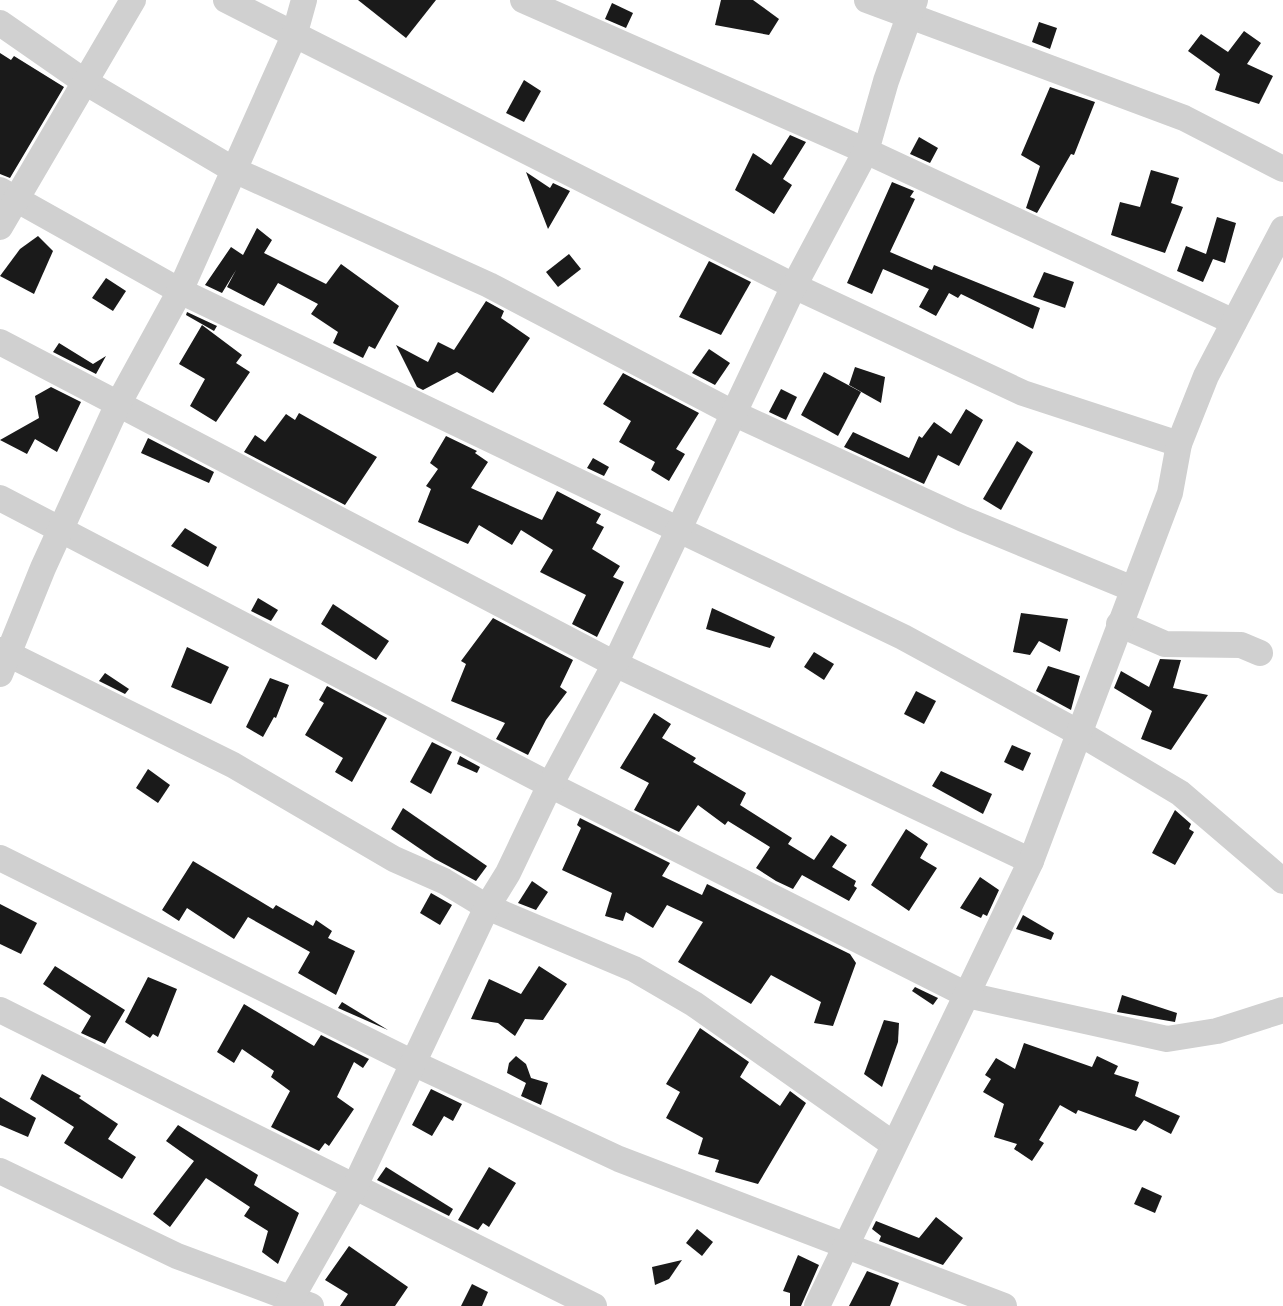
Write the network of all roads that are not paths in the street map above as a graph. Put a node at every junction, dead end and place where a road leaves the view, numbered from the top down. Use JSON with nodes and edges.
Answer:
{"nodes":[{"id":1,"x":133,"y":0,"type":"edge"},
{"id":2,"x":226,"y":0,"type":"edge"},
{"id":3,"x":304,"y":0,"type":"edge"},
{"id":4,"x":523,"y":0,"type":"edge"},
{"id":5,"x":867,"y":0,"type":"edge"},
{"id":6,"x":912,"y":9,"type":"edge"},
{"id":7,"x":0,"y":23,"type":"edge"},
{"id":8,"x":294,"y":36,"type":"junction"},
{"id":9,"x":85,"y":82,"type":"junction"},
{"id":10,"x":866,"y":151,"type":"junction"},
{"id":11,"x":1283,"y":169,"type":"edge"},
{"id":12,"x":234,"y":170,"type":"junction"},
{"id":13,"x":9,"y":194,"type":"edge"},
{"id":14,"x":0,"y":227,"type":"edge"},
{"id":15,"x":1283,"y":229,"type":"edge"},
{"id":16,"x":794,"y":286,"type":"junction"},
{"id":17,"x":180,"y":291,"type":"junction"},
{"id":18,"x":1234,"y":322,"type":"junction"},
{"id":19,"x":0,"y":342,"type":"edge"},
{"id":20,"x":117,"y":406,"type":"junction"},
{"id":21,"x":733,"y":413,"type":"junction"},
{"id":22,"x":1179,"y":444,"type":"junction"},
{"id":23,"x":0,"y":498,"type":"edge"},
{"id":24,"x":678,"y":529,"type":"junction"},
{"id":25,"x":63,"y":530,"type":"junction"},
{"id":26,"x":1133,"y":589,"type":"junction"},
{"id":27,"x":1119,"y":624,"type":"junction"},
{"id":28,"x":1260,"y":653,"type":"dead end"},
{"id":29,"x":3,"y":660,"type":"edge"},
{"id":30,"x":615,"y":664,"type":"junction"},
{"id":31,"x":1081,"y":734,"type":"junction"},
{"id":32,"x":550,"y":785,"type":"junction"},
{"id":33,"x":0,"y":858,"type":"edge"},
{"id":34,"x":1031,"y":861,"type":"junction"},
{"id":35,"x":1283,"y":881,"type":"edge"},
{"id":36,"x":487,"y":907,"type":"junction"},
{"id":37,"x":967,"y":995,"type":"junction"},
{"id":38,"x":0,"y":1010,"type":"edge"},
{"id":39,"x":1283,"y":1010,"type":"edge"},
{"id":40,"x":413,"y":1063,"type":"junction"},
{"id":41,"x":893,"y":1144,"type":"junction"},
{"id":42,"x":0,"y":1171,"type":"edge"},
{"id":43,"x":354,"y":1188,"type":"junction"},
{"id":44,"x":844,"y":1246,"type":"junction"},
{"id":45,"x":297,"y":1303,"type":"edge"},
{"id":46,"x":594,"y":1306,"type":"edge"},
{"id":47,"x":817,"y":1306,"type":"edge"},
{"id":48,"x":1004,"y":1306,"type":"edge"}],
"edges":[{"from":1,"to":9,"type":"street"},
{"from":2,"to":8,"type":"street"},
{"from":3,"to":8,"type":"street"},
{"from":4,"to":10,"type":"street"},
{"from":5,"to":6,"type":"street"},
{"from":6,"to":10,"type":"street"},
{"from":6,"to":11,"type":"street"},
{"from":7,"to":9,"type":"street"},
{"from":8,"to":12,"type":"street"},
{"from":8,"to":16,"type":"street"},
{"from":9,"to":12,"type":"street"},
{"from":9,"to":13,"type":"street"},
{"from":10,"to":16,"type":"street"},
{"from":10,"to":18,"type":"street"},
{"from":12,"to":17,"type":"street"},
{"from":12,"to":21,"type":"street"},
{"from":13,"to":14,"type":"street"},
{"from":13,"to":17,"type":"street"},
{"from":15,"to":18,"type":"street"},
{"from":16,"to":21,"type":"street"},
{"from":16,"to":22,"type":"street"},
{"from":17,"to":20,"type":"street"},
{"from":17,"to":24,"type":"street"},
{"from":18,"to":22,"type":"street"},
{"from":19,"to":20,"type":"street"},
{"from":20,"to":25,"type":"street"},
{"from":20,"to":30,"type":"street"},
{"from":21,"to":24,"type":"street"},
{"from":21,"to":26,"type":"street"},
{"from":22,"to":26,"type":"street"},
{"from":23,"to":25,"type":"street"},
{"from":24,"to":30,"type":"street"},
{"from":24,"to":31,"type":"street"},
{"from":25,"to":29,"type":"street"},
{"from":25,"to":32,"type":"street"},
{"from":26,"to":27,"type":"street"},
{"from":27,"to":28,"type":"street"},
{"from":27,"to":31,"type":"street"},
{"from":29,"to":36,"type":"street"},
{"from":30,"to":32,"type":"street"},
{"from":30,"to":34,"type":"street"},
{"from":31,"to":34,"type":"street"},
{"from":31,"to":35,"type":"street"},
{"from":32,"to":36,"type":"street"},
{"from":32,"to":37,"type":"street"},
{"from":33,"to":40,"type":"street"},
{"from":34,"to":37,"type":"street"},
{"from":36,"to":40,"type":"street"},
{"from":36,"to":41,"type":"street"},
{"from":37,"to":39,"type":"street"},
{"from":37,"to":41,"type":"street"},
{"from":38,"to":43,"type":"street"},
{"from":40,"to":43,"type":"street"},
{"from":40,"to":44,"type":"street"},
{"from":41,"to":44,"type":"street"},
{"from":42,"to":45,"type":"street"},
{"from":43,"to":45,"type":"street"},
{"from":43,"to":46,"type":"street"},
{"from":44,"to":47,"type":"street"},
{"from":44,"to":48,"type":"street"}]}
